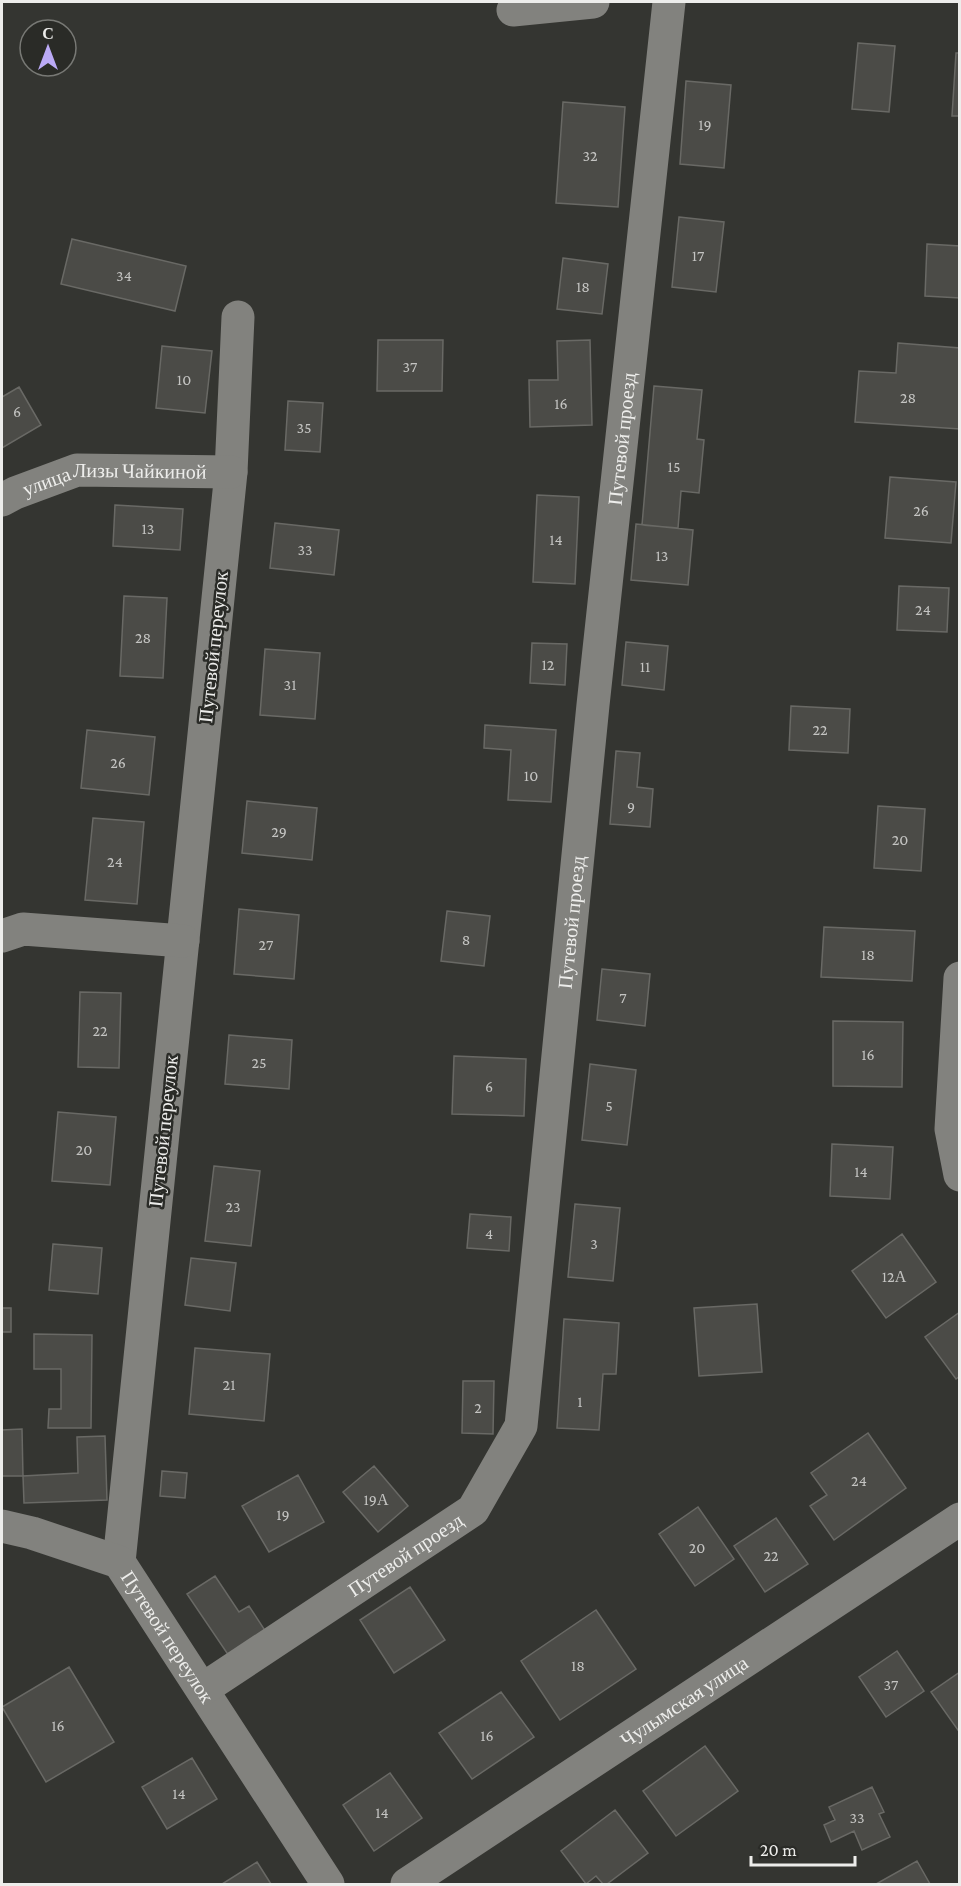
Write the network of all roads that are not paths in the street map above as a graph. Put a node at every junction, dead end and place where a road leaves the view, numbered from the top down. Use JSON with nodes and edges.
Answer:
{"nodes":[{"id":1,"x":592,"y":2,"type":"edge"},
{"id":2,"x":669,"y":2,"type":"edge"},
{"id":3,"x":513,"y":10,"type":"dead end"},
{"id":4,"x":238,"y":317,"type":"dead end"},
{"id":5,"x":231,"y":472,"type":"junction"},
{"id":6,"x":2,"y":500,"type":"edge"},
{"id":7,"x":2,"y":936,"type":"edge"},
{"id":8,"x":183,"y":941,"type":"junction"},
{"id":9,"x":960,"y":978,"type":"edge"},
{"id":10,"x":960,"y":1175,"type":"edge"},
{"id":11,"x":960,"y":1519,"type":"edge"},
{"id":12,"x":2,"y":1526,"type":"edge"},
{"id":13,"x":119,"y":1562,"type":"junction"},
{"id":14,"x":203,"y":1689,"type":"junction"},
{"id":15,"x":328,"y":1884,"type":"edge"},
{"id":16,"x":407,"y":1884,"type":"edge"}],
"edges":[{"from":1,"to":3,"type":"street"},
{"from":2,"to":14,"type":"street","name":"Путевой проезд"},
{"from":4,"to":5,"type":"street","name":"Путевой переулок"},
{"from":5,"to":6,"type":"street","name":"улица Лизы Чайкиной"},
{"from":5,"to":8,"type":"street","name":"Путевой переулок"},
{"from":7,"to":8,"type":"street"},
{"from":8,"to":13,"type":"street","name":"Путевой переулок"},
{"from":9,"to":10,"type":"street"},
{"from":11,"to":16,"type":"street","name":"Чулымская улица"},
{"from":12,"to":13,"type":"street"},
{"from":13,"to":14,"type":"street","name":"Путевой переулок"},
{"from":14,"to":15,"type":"street","name":"Путевой переулок"}]}
